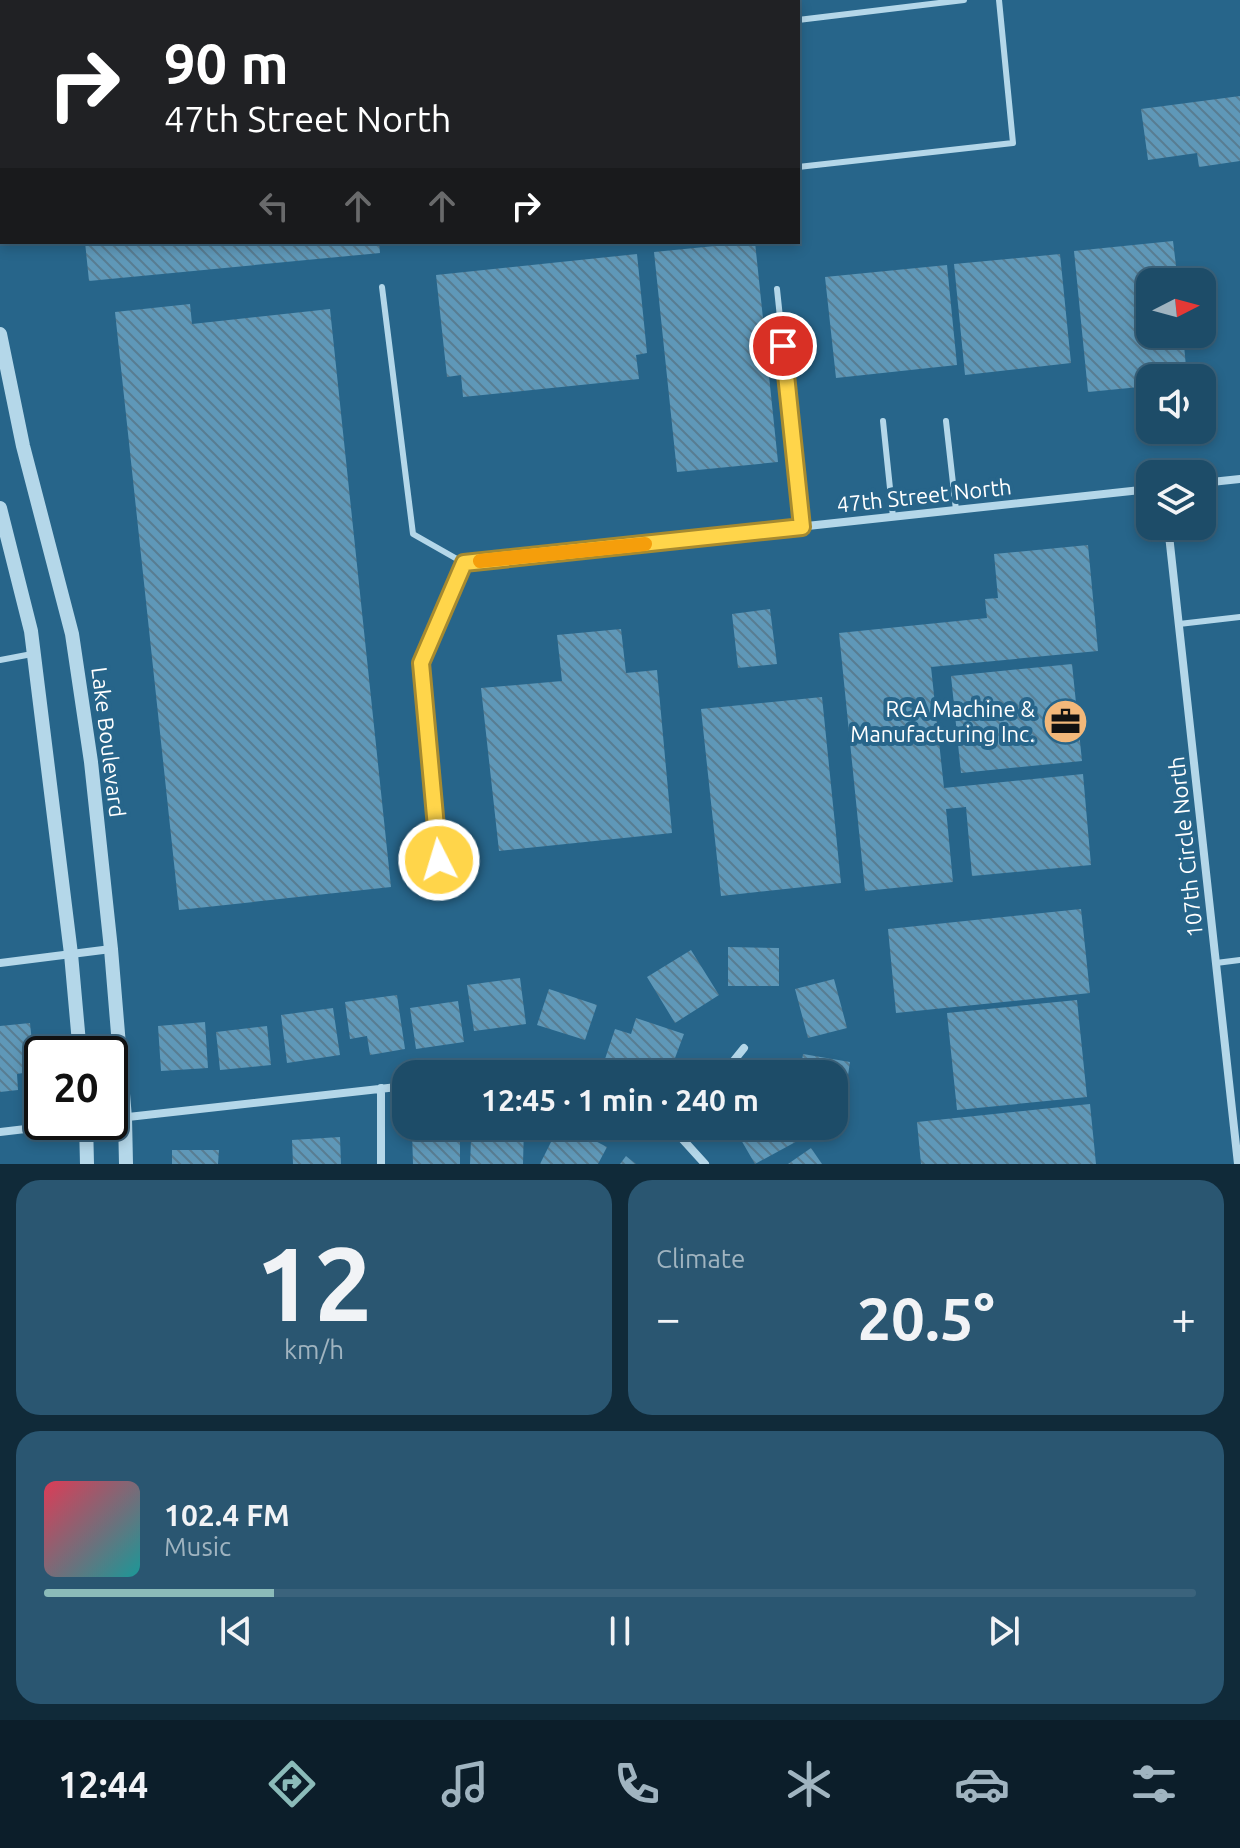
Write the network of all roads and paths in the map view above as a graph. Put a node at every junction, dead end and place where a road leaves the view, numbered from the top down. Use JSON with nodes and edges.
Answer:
{"nodes":[{"id":1,"x":964,"y":0,"type":"edge"},
{"id":2,"x":999,"y":0,"type":"edge"},
{"id":3,"x":800,"y":20,"type":"edge"},
{"id":4,"x":800,"y":167,"type":"edge"},
{"id":5,"x":382,"y":287,"type":"dead end"},
{"id":6,"x":777,"y":289,"type":"dead end"},
{"id":7,"x":0,"y":334,"type":"edge"},
{"id":8,"x":883,"y":421,"type":"dead end"},
{"id":9,"x":946,"y":421,"type":"dead end"},
{"id":10,"x":1240,"y":479,"type":"edge"},
{"id":11,"x":1216,"y":482,"type":"edge"},
{"id":12,"x":1136,"y":491,"type":"edge"},
{"id":13,"x":0,"y":508,"type":"edge"},
{"id":14,"x":956,"y":510,"type":"junction"},
{"id":15,"x":893,"y":517,"type":"junction"},
{"id":16,"x":802,"y":527,"type":"junction"},
{"id":17,"x":1170,"y":540,"type":"edge"},
{"id":18,"x":464,"y":563,"type":"junction"},
{"id":19,"x":1240,"y":617,"type":"edge"},
{"id":20,"x":1179,"y":624,"type":"junction"},
{"id":21,"x":33,"y":653,"type":"junction"},
{"id":22,"x":0,"y":660,"type":"edge"},
{"id":23,"x":439,"y":860,"type":"dead end"},
{"id":24,"x":111,"y":949,"type":"junction"},
{"id":25,"x":71,"y":954,"type":"junction"},
{"id":26,"x":1240,"y":960,"type":"edge"},
{"id":27,"x":0,"y":963,"type":"edge"},
{"id":28,"x":1216,"y":963,"type":"junction"},
{"id":29,"x":78,"y":1036,"type":"edge"},
{"id":30,"x":115,"y":1036,"type":"edge"},
{"id":31,"x":744,"y":1048,"type":"dead end"},
{"id":32,"x":734,"y":1060,"type":"edge"},
{"id":33,"x":392,"y":1087,"type":"edge"},
{"id":34,"x":381,"y":1088,"type":"junction"},
{"id":35,"x":128,"y":1118,"type":"edge"},
{"id":36,"x":24,"y":1129,"type":"edge"},
{"id":37,"x":0,"y":1132,"type":"edge"},
{"id":38,"x":86,"y":1140,"type":"edge"},
{"id":39,"x":122,"y":1140,"type":"edge"},
{"id":40,"x":687,"y":1140,"type":"edge"},
{"id":41,"x":87,"y":1164,"type":"edge"},
{"id":42,"x":126,"y":1164,"type":"edge"},
{"id":43,"x":381,"y":1164,"type":"edge"},
{"id":44,"x":705,"y":1164,"type":"edge"},
{"id":45,"x":1238,"y":1164,"type":"edge"}],
"edges":[{"from":1,"to":3,"type":"lane"},
{"from":2,"to":4,"type":"lane"},
{"from":5,"to":18,"type":"lane"},
{"from":6,"to":16,"type":"lane"},
{"from":7,"to":24,"type":"street","name":"Lake Boulevard"},
{"from":8,"to":15,"type":"lane"},
{"from":9,"to":14,"type":"lane"},
{"from":10,"to":11,"type":"street"},
{"from":12,"to":14,"type":"street","name":"47th Street North"},
{"from":13,"to":21,"type":"street"},
{"from":14,"to":15,"type":"street","name":"47th Street North"},
{"from":15,"to":16,"type":"street","name":"47th Street North"},
{"from":16,"to":18,"type":"street","name":"47th Street North"},
{"from":17,"to":20,"type":"street","name":"107th Circle North"},
{"from":18,"to":23,"type":"lane"},
{"from":19,"to":20,"type":"lane"},
{"from":20,"to":28,"type":"street","name":"107th Circle North"},
{"from":21,"to":22,"type":"lane"},
{"from":21,"to":25,"type":"street"},
{"from":24,"to":25,"type":"street"},
{"from":24,"to":30,"type":"street","name":"Lake Boulevard"},
{"from":25,"to":27,"type":"street"},
{"from":25,"to":29,"type":"street"},
{"from":26,"to":28,"type":"lane"},
{"from":28,"to":45,"type":"street","name":"107th Circle North"},
{"from":31,"to":32,"type":"street"},
{"from":33,"to":34,"type":"street"},
{"from":34,"to":35,"type":"street"},
{"from":34,"to":43,"type":"street"},
{"from":36,"to":37,"type":"street"},
{"from":38,"to":41,"type":"street"},
{"from":39,"to":42,"type":"street","name":"Lake Boulevard"},
{"from":40,"to":44,"type":"street"}]}
